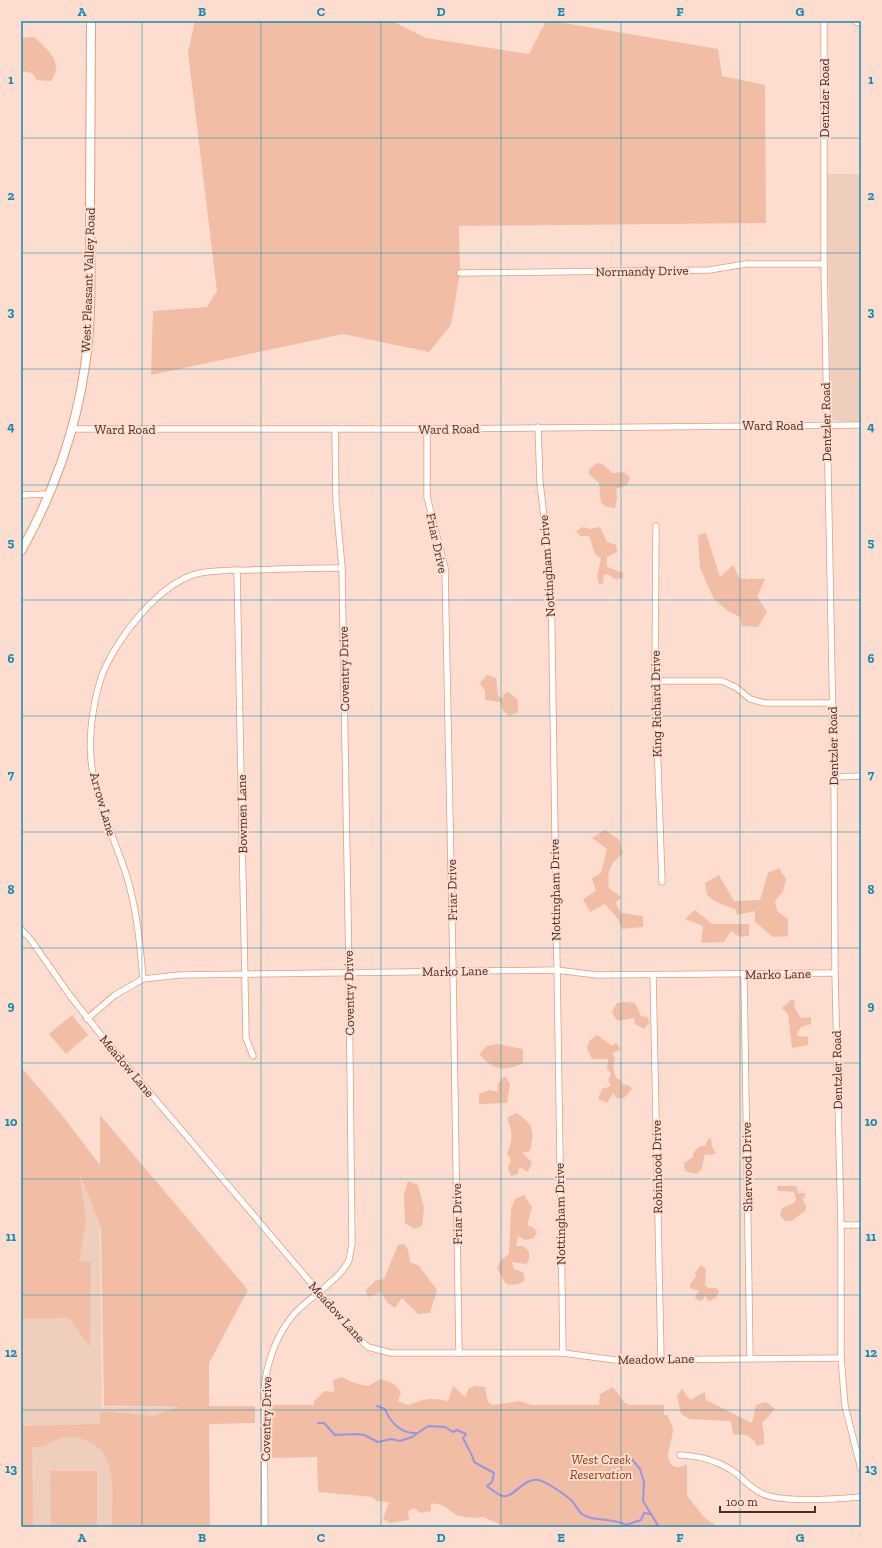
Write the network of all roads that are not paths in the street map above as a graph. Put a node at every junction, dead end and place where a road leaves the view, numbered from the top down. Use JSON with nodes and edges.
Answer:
{"nodes":[{"id":1,"x":91,"y":21,"type":"edge"},
{"id":2,"x":824,"y":21,"type":"edge"},
{"id":3,"x":857,"y":21,"type":"edge"},
{"id":4,"x":861,"y":22,"type":"edge"},
{"id":5,"x":824,"y":264,"type":"junction"},
{"id":6,"x":460,"y":273,"type":"dead end"},
{"id":7,"x":826,"y":425,"type":"junction"},
{"id":8,"x":861,"y":425,"type":"edge"},
{"id":9,"x":538,"y":427,"type":"junction"},
{"id":10,"x":72,"y":429,"type":"junction"},
{"id":11,"x":335,"y":429,"type":"junction"},
{"id":12,"x":427,"y":429,"type":"junction"},
{"id":13,"x":21,"y":494,"type":"edge"},
{"id":14,"x":48,"y":494,"type":"junction"},
{"id":15,"x":656,"y":526,"type":"dead end"},
{"id":16,"x":21,"y":551,"type":"edge"},
{"id":17,"x":342,"y":568,"type":"junction"},
{"id":18,"x":237,"y":570,"type":"junction"},
{"id":19,"x":655,"y":681,"type":"junction"},
{"id":20,"x":832,"y":703,"type":"junction"},
{"id":21,"x":861,"y":776,"type":"edge"},
{"id":22,"x":834,"y":777,"type":"junction"},
{"id":23,"x":662,"y":882,"type":"dead end"},
{"id":24,"x":21,"y":929,"type":"edge"},
{"id":25,"x":556,"y":970,"type":"junction"},
{"id":26,"x":453,"y":971,"type":"junction"},
{"id":27,"x":349,"y":973,"type":"junction"},
{"id":28,"x":835,"y":973,"type":"junction"},
{"id":29,"x":246,"y":974,"type":"junction"},
{"id":30,"x":744,"y":974,"type":"junction"},
{"id":31,"x":653,"y":975,"type":"junction"},
{"id":32,"x":143,"y":979,"type":"junction"},
{"id":33,"x":87,"y":1019,"type":"junction"},
{"id":34,"x":253,"y":1056,"type":"dead end"},
{"id":35,"x":861,"y":1224,"type":"edge"},
{"id":36,"x":842,"y":1225,"type":"junction"},
{"id":37,"x":320,"y":1293,"type":"junction"},
{"id":38,"x":459,"y":1353,"type":"junction"},
{"id":39,"x":563,"y":1353,"type":"junction"},
{"id":40,"x":842,"y":1358,"type":"junction"},
{"id":41,"x":661,"y":1359,"type":"junction"},
{"id":42,"x":750,"y":1359,"type":"junction"},
{"id":43,"x":680,"y":1455,"type":"dead end"},
{"id":44,"x":861,"y":1468,"type":"edge"},
{"id":45,"x":861,"y":1497,"type":"edge"},
{"id":46,"x":265,"y":1527,"type":"edge"}],
"edges":[{"from":1,"to":10,"type":"main road","name":"West Pleasant Valley Road"},
{"from":2,"to":5,"type":"street","name":"Dentzler Road"},
{"from":3,"to":4,"type":"main road"},
{"from":5,"to":6,"type":"street","name":"Normandy Drive"},
{"from":5,"to":7,"type":"street","name":"Dentzler Road"},
{"from":7,"to":8,"type":"street","name":"Ward Road"},
{"from":7,"to":9,"type":"street","name":"Ward Road"},
{"from":7,"to":20,"type":"street","name":"Dentzler Road"},
{"from":9,"to":12,"type":"street","name":"Ward Road"},
{"from":9,"to":25,"type":"street","name":"Nottingham Drive"},
{"from":10,"to":11,"type":"street","name":"Ward Road"},
{"from":10,"to":14,"type":"main road","name":"West Pleasant Valley Road"},
{"from":11,"to":12,"type":"street","name":"Ward Road"},
{"from":11,"to":17,"type":"street","name":"Coventry Drive"},
{"from":12,"to":26,"type":"street","name":"Friar Drive"},
{"from":13,"to":14,"type":"street"},
{"from":14,"to":16,"type":"main road","name":"West Pleasant Valley Road"},
{"from":15,"to":19,"type":"street","name":"King Richard Drive"},
{"from":17,"to":18,"type":"street","name":"Arrow Lane"},
{"from":17,"to":27,"type":"street","name":"Coventry Drive"},
{"from":18,"to":29,"type":"street","name":"Bowmen Lane"},
{"from":18,"to":32,"type":"street","name":"Arrow Lane"},
{"from":19,"to":20,"type":"street"},
{"from":19,"to":23,"type":"street","name":"King Richard Drive"},
{"from":20,"to":22,"type":"street","name":"Dentzler Road"},
{"from":21,"to":22,"type":"street"},
{"from":22,"to":28,"type":"street","name":"Dentzler Road"},
{"from":24,"to":33,"type":"street","name":"Meadow Lane"},
{"from":25,"to":26,"type":"street","name":"Marko Lane"},
{"from":25,"to":31,"type":"street","name":"Marko Lane"},
{"from":25,"to":39,"type":"street","name":"Nottingham Drive"},
{"from":26,"to":27,"type":"street","name":"Marko Lane"},
{"from":26,"to":38,"type":"street","name":"Friar Drive"},
{"from":27,"to":29,"type":"street","name":"Marko Lane"},
{"from":27,"to":37,"type":"street","name":"Coventry Drive"},
{"from":28,"to":30,"type":"street","name":"Marko Lane"},
{"from":28,"to":36,"type":"street","name":"Dentzler Road"},
{"from":29,"to":32,"type":"street","name":"Marko Lane"},
{"from":29,"to":34,"type":"street","name":"Bowmen Lane"},
{"from":30,"to":31,"type":"street","name":"Marko Lane"},
{"from":30,"to":42,"type":"street","name":"Sherwood Drive"},
{"from":31,"to":41,"type":"street","name":"Robinhood Drive"},
{"from":32,"to":33,"type":"street","name":"Marko Lane"},
{"from":33,"to":37,"type":"street","name":"Meadow Lane"},
{"from":35,"to":36,"type":"street"},
{"from":36,"to":40,"type":"street","name":"Dentzler Road"},
{"from":37,"to":38,"type":"street","name":"Meadow Lane"},
{"from":37,"to":46,"type":"street","name":"Coventry Drive"},
{"from":38,"to":39,"type":"street","name":"Meadow Lane"},
{"from":39,"to":41,"type":"street","name":"Meadow Lane"},
{"from":40,"to":42,"type":"street","name":"Meadow Lane"},
{"from":40,"to":44,"type":"street","name":"Dentzler Road"},
{"from":41,"to":42,"type":"street","name":"Meadow Lane"},
{"from":43,"to":45,"type":"street"}]}
